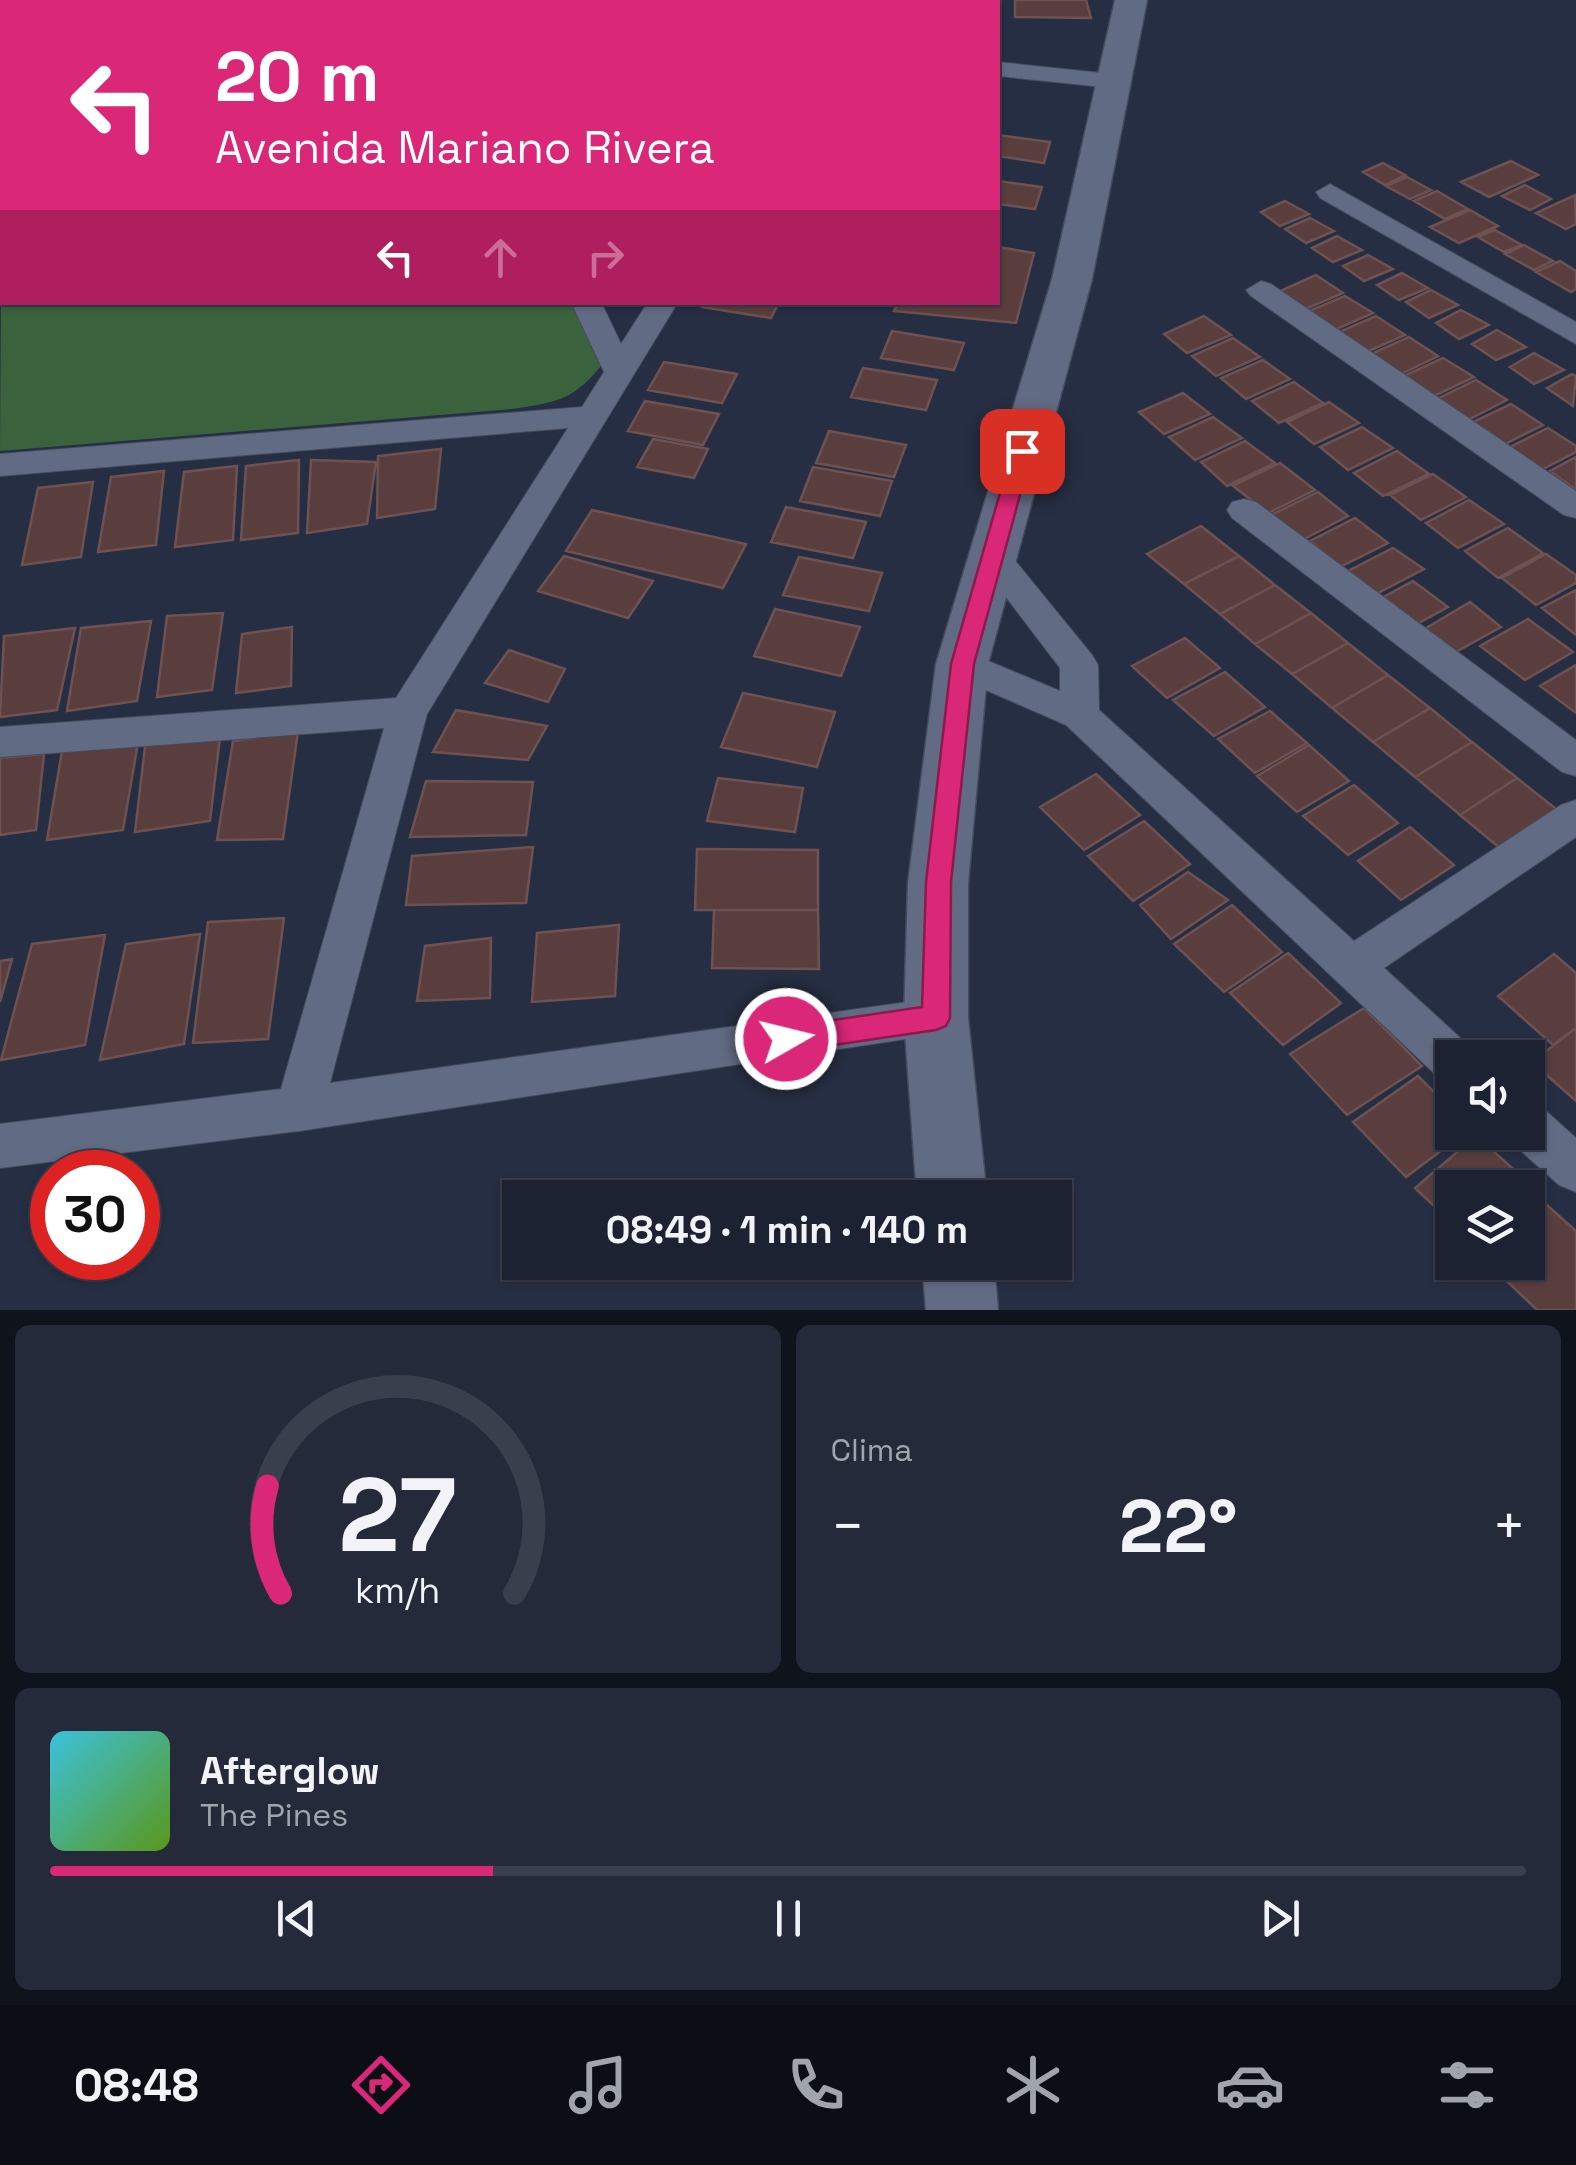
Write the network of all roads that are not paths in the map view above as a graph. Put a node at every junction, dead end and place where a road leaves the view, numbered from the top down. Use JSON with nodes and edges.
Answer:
{"nodes":[{"id":1,"x":1131,"y":0,"type":"edge"},
{"id":2,"x":1000,"y":69,"type":"edge"},
{"id":3,"x":1112,"y":81,"type":"junction"},
{"id":4,"x":1330,"y":192,"type":"dead end"},
{"id":5,"x":1262,"y":290,"type":"dead end"},
{"id":6,"x":587,"y":305,"type":"edge"},
{"id":7,"x":661,"y":305,"type":"edge"},
{"id":8,"x":1576,"y":335,"type":"edge"},
{"id":9,"x":618,"y":370,"type":"junction"},
{"id":10,"x":590,"y":416,"type":"junction"},
{"id":11,"x":0,"y":464,"type":"edge"},
{"id":12,"x":1576,"y":508,"type":"edge"},
{"id":13,"x":1244,"y":510,"type":"dead end"},
{"id":14,"x":992,"y":555,"type":"junction"},
{"id":15,"x":962,"y":664,"type":"junction"},
{"id":16,"x":408,"y":712,"type":"junction"},
{"id":17,"x":1080,"y":715,"type":"junction"},
{"id":18,"x":0,"y":742,"type":"edge"},
{"id":19,"x":1576,"y":761,"type":"edge"},
{"id":20,"x":1576,"y":816,"type":"edge"},
{"id":21,"x":1349,"y":968,"type":"junction"},
{"id":22,"x":936,"y":1018,"type":"junction"},
{"id":23,"x":1435,"y":1045,"type":"edge"},
{"id":24,"x":299,"y":1109,"type":"junction"},
{"id":25,"x":1545,"y":1141,"type":"edge"},
{"id":26,"x":0,"y":1146,"type":"edge"},
{"id":27,"x":1576,"y":1169,"type":"edge"},
{"id":28,"x":950,"y":1180,"type":"edge"},
{"id":29,"x":960,"y":1280,"type":"edge"},
{"id":30,"x":962,"y":1310,"type":"edge"}],
"edges":[{"from":1,"to":3,"type":"main road"},
{"from":2,"to":3,"type":"street"},
{"from":3,"to":14,"type":"main road"},
{"from":4,"to":8,"type":"street"},
{"from":5,"to":12,"type":"street"},
{"from":6,"to":9,"type":"street"},
{"from":7,"to":9,"type":"street"},
{"from":9,"to":10,"type":"street"},
{"from":10,"to":11,"type":"street"},
{"from":10,"to":16,"type":"street"},
{"from":13,"to":19,"type":"street"},
{"from":14,"to":15,"type":"main road"},
{"from":14,"to":17,"type":"street"},
{"from":15,"to":17,"type":"street"},
{"from":15,"to":22,"type":"main road"},
{"from":16,"to":18,"type":"street"},
{"from":16,"to":24,"type":"street"},
{"from":17,"to":21,"type":"street"},
{"from":20,"to":21,"type":"street"},
{"from":21,"to":23,"type":"street"},
{"from":22,"to":24,"type":"street"},
{"from":22,"to":28,"type":"main road"},
{"from":24,"to":26,"type":"street"},
{"from":25,"to":27,"type":"street"},
{"from":29,"to":30,"type":"main road"}]}
